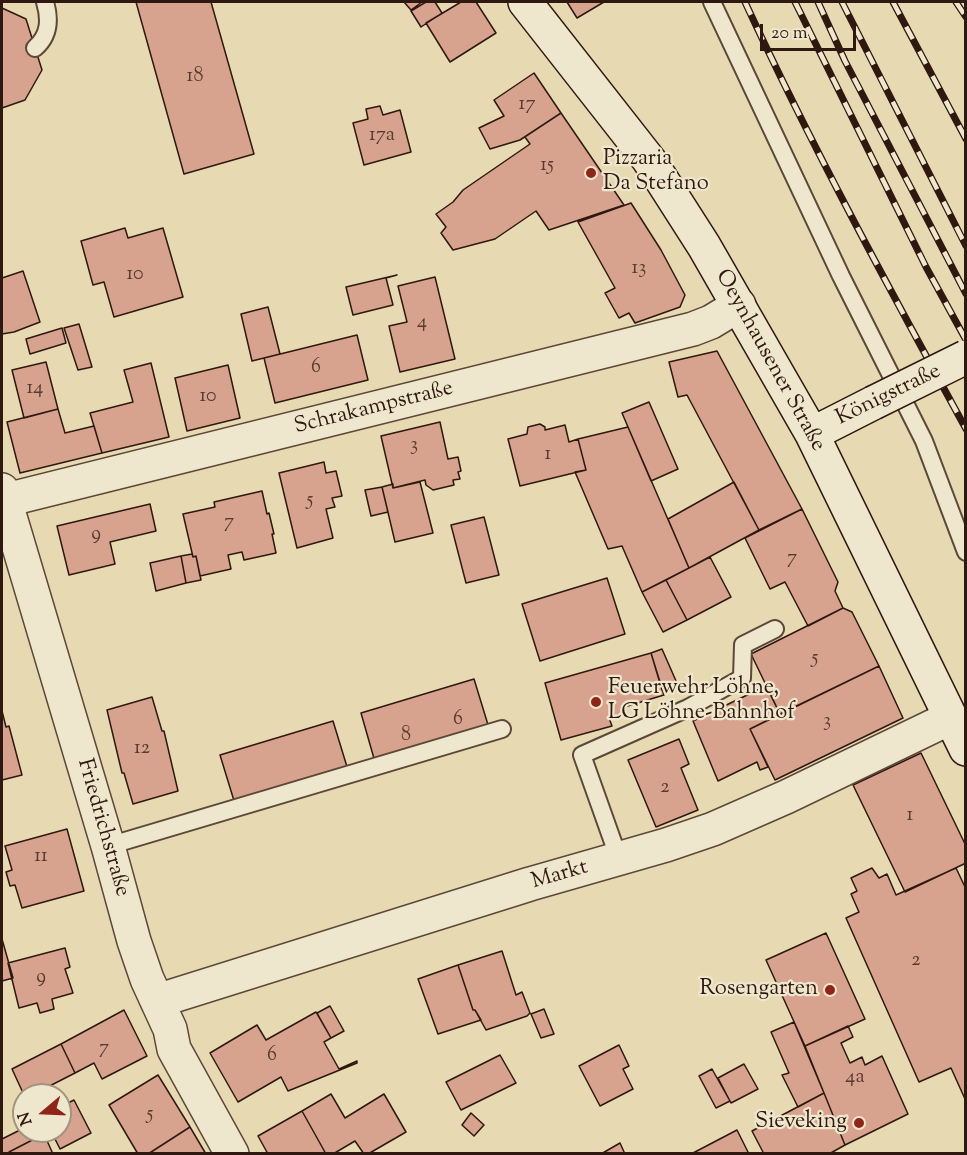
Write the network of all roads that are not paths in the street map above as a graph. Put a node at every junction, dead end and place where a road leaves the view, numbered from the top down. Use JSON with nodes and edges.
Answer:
{"nodes":[{"id":1,"x":45,"y":2,"type":"edge"},
{"id":2,"x":525,"y":2,"type":"edge"},
{"id":3,"x":712,"y":2,"type":"edge"},
{"id":4,"x":35,"y":48,"type":"dead end"},
{"id":5,"x":739,"y":305,"type":"junction"},
{"id":6,"x":966,"y":357,"type":"edge"},
{"id":7,"x":812,"y":434,"type":"junction"},
{"id":8,"x":2,"y":498,"type":"edge"},
{"id":9,"x":966,"y":552,"type":"edge"},
{"id":10,"x":775,"y":629,"type":"dead end"},
{"id":11,"x":950,"y":718,"type":"junction"},
{"id":12,"x":502,"y":729,"type":"dead end"},
{"id":13,"x":966,"y":749,"type":"edge"},
{"id":14,"x":108,"y":846,"type":"junction"},
{"id":15,"x":619,"y":859,"type":"junction"},
{"id":16,"x":157,"y":1002,"type":"junction"},
{"id":17,"x":232,"y":1154,"type":"edge"}],
"edges":[{"from":1,"to":4,"type":"lane"},
{"from":2,"to":5,"type":"street","name":"Oeynhausener Straße"},
{"from":3,"to":9,"type":"lane"},
{"from":5,"to":7,"type":"street","name":"Oeynhausener Straße"},
{"from":5,"to":8,"type":"street","name":"Schrakampstraße"},
{"from":6,"to":7,"type":"street","name":"Königstraße","bridge":true},
{"from":7,"to":11,"type":"street","name":"Oeynhausener Straße"},
{"from":8,"to":14,"type":"street","name":"Friedrichstraße"},
{"from":10,"to":15,"type":"lane"},
{"from":11,"to":13,"type":"street","name":"Oeynhausener Straße"},
{"from":11,"to":15,"type":"street","name":"Markt"},
{"from":12,"to":14,"type":"lane"},
{"from":14,"to":16,"type":"street","name":"Friedrichstraße"},
{"from":15,"to":16,"type":"street","name":"Markt"},
{"from":16,"to":17,"type":"street","name":"Friedrichstraße"}]}
